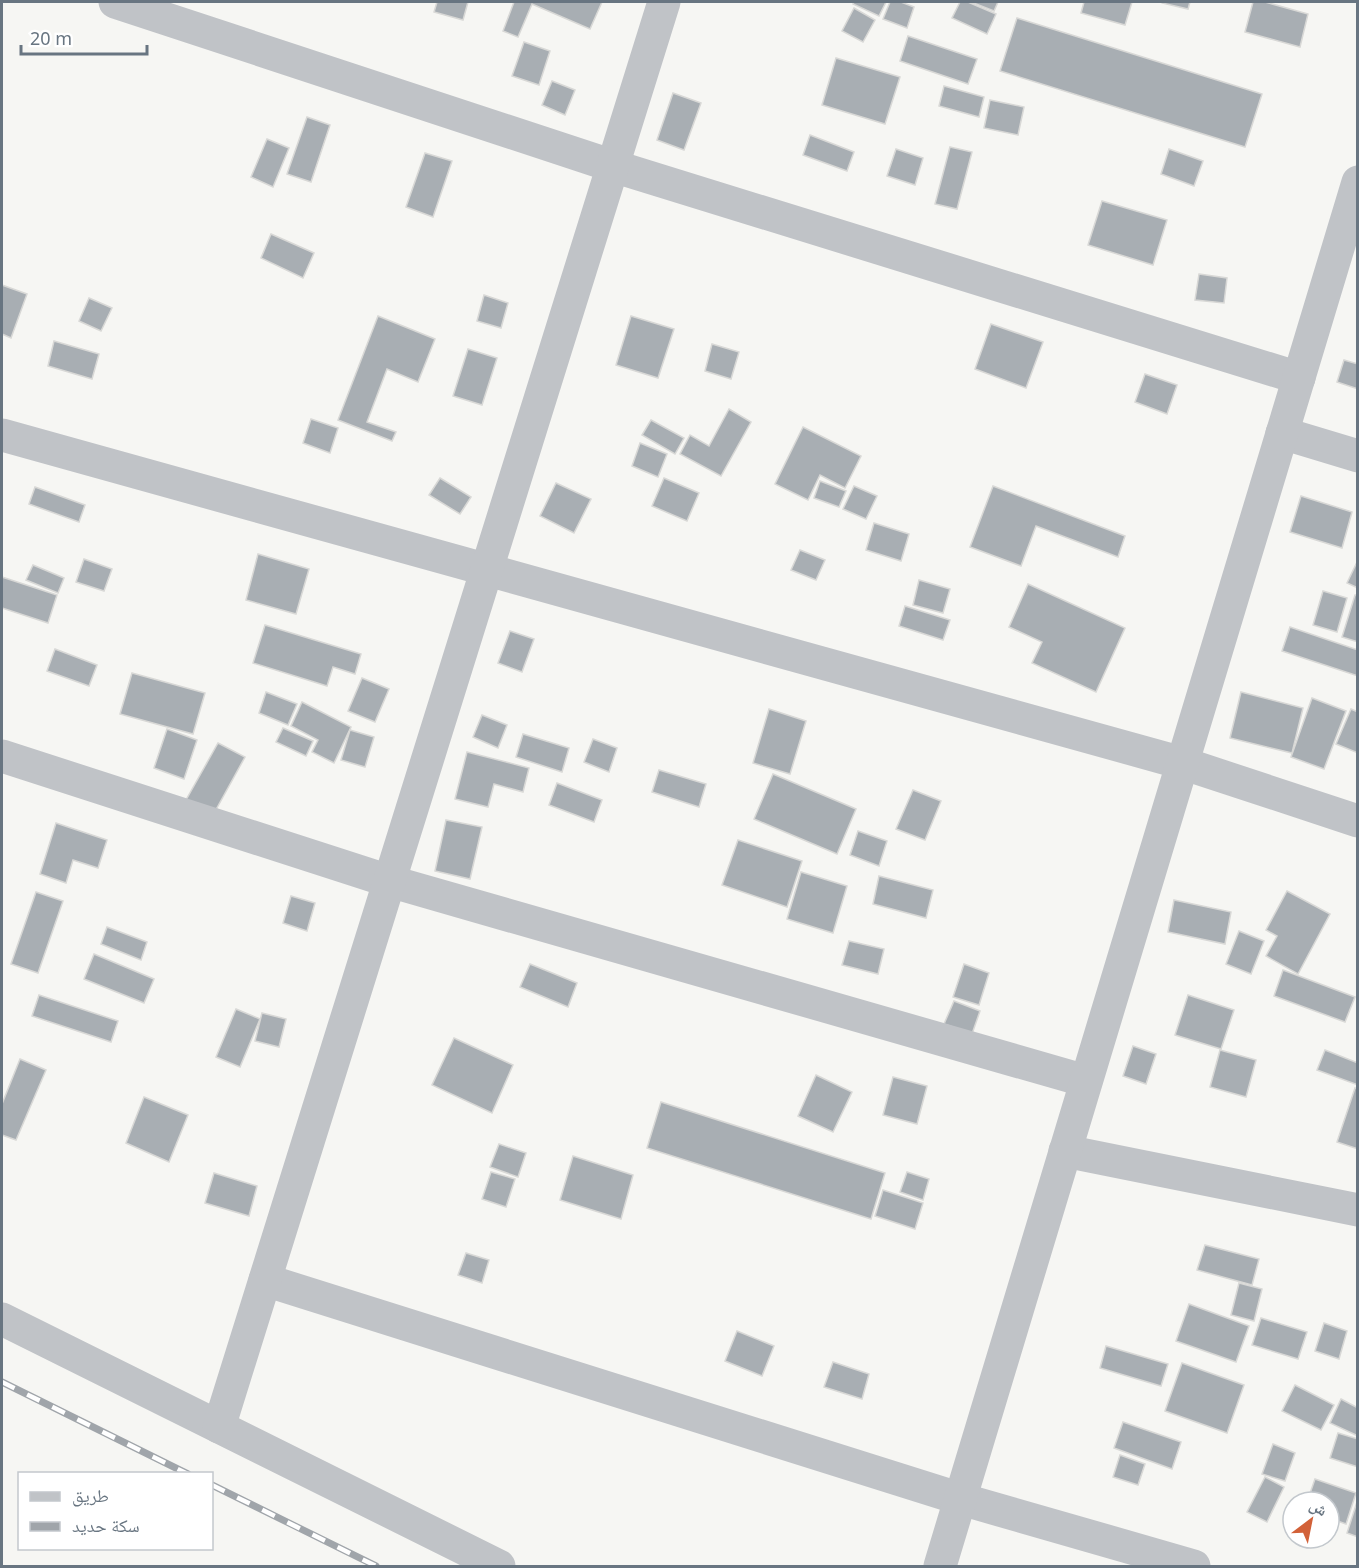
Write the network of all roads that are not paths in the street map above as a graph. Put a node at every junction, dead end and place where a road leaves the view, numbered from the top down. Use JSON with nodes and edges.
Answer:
{"nodes":[{"id":1,"x":115,"y":2,"type":"edge"},
{"id":2,"x":664,"y":2,"type":"edge"},
{"id":3,"x":613,"y":166,"type":"junction"},
{"id":4,"x":1358,"y":182,"type":"edge"},
{"id":5,"x":1299,"y":378,"type":"junction"},
{"id":6,"x":1282,"y":433,"type":"junction"},
{"id":7,"x":2,"y":435,"type":"edge"},
{"id":8,"x":1358,"y":456,"type":"edge"},
{"id":9,"x":487,"y":569,"type":"junction"},
{"id":10,"x":2,"y":756,"type":"edge"},
{"id":11,"x":1182,"y":763,"type":"junction"},
{"id":12,"x":1358,"y":821,"type":"edge"},
{"id":13,"x":389,"y":881,"type":"junction"},
{"id":14,"x":1086,"y":1081,"type":"junction"},
{"id":15,"x":1065,"y":1151,"type":"junction"},
{"id":16,"x":1358,"y":1210,"type":"edge"},
{"id":17,"x":265,"y":1280,"type":"junction"},
{"id":18,"x":2,"y":1319,"type":"edge"},
{"id":19,"x":219,"y":1427,"type":"junction"},
{"id":20,"x":961,"y":1499,"type":"junction"},
{"id":21,"x":499,"y":1566,"type":"edge"},
{"id":22,"x":940,"y":1566,"type":"edge"},
{"id":23,"x":1194,"y":1566,"type":"edge"}],
"edges":[{"from":1,"to":3,"type":"street"},
{"from":2,"to":3,"type":"street"},
{"from":3,"to":5,"type":"street"},
{"from":3,"to":9,"type":"street"},
{"from":4,"to":5,"type":"street"},
{"from":5,"to":6,"type":"street"},
{"from":6,"to":8,"type":"street"},
{"from":6,"to":11,"type":"street"},
{"from":7,"to":9,"type":"street"},
{"from":9,"to":11,"type":"street"},
{"from":9,"to":13,"type":"street"},
{"from":10,"to":13,"type":"street"},
{"from":11,"to":12,"type":"street"},
{"from":11,"to":14,"type":"street"},
{"from":13,"to":14,"type":"street"},
{"from":13,"to":17,"type":"street"},
{"from":14,"to":15,"type":"street"},
{"from":15,"to":16,"type":"street"},
{"from":15,"to":20,"type":"street"},
{"from":17,"to":19,"type":"street"},
{"from":17,"to":20,"type":"street"},
{"from":18,"to":19,"type":"street"},
{"from":19,"to":21,"type":"street"},
{"from":20,"to":22,"type":"street"},
{"from":20,"to":23,"type":"street"}]}
